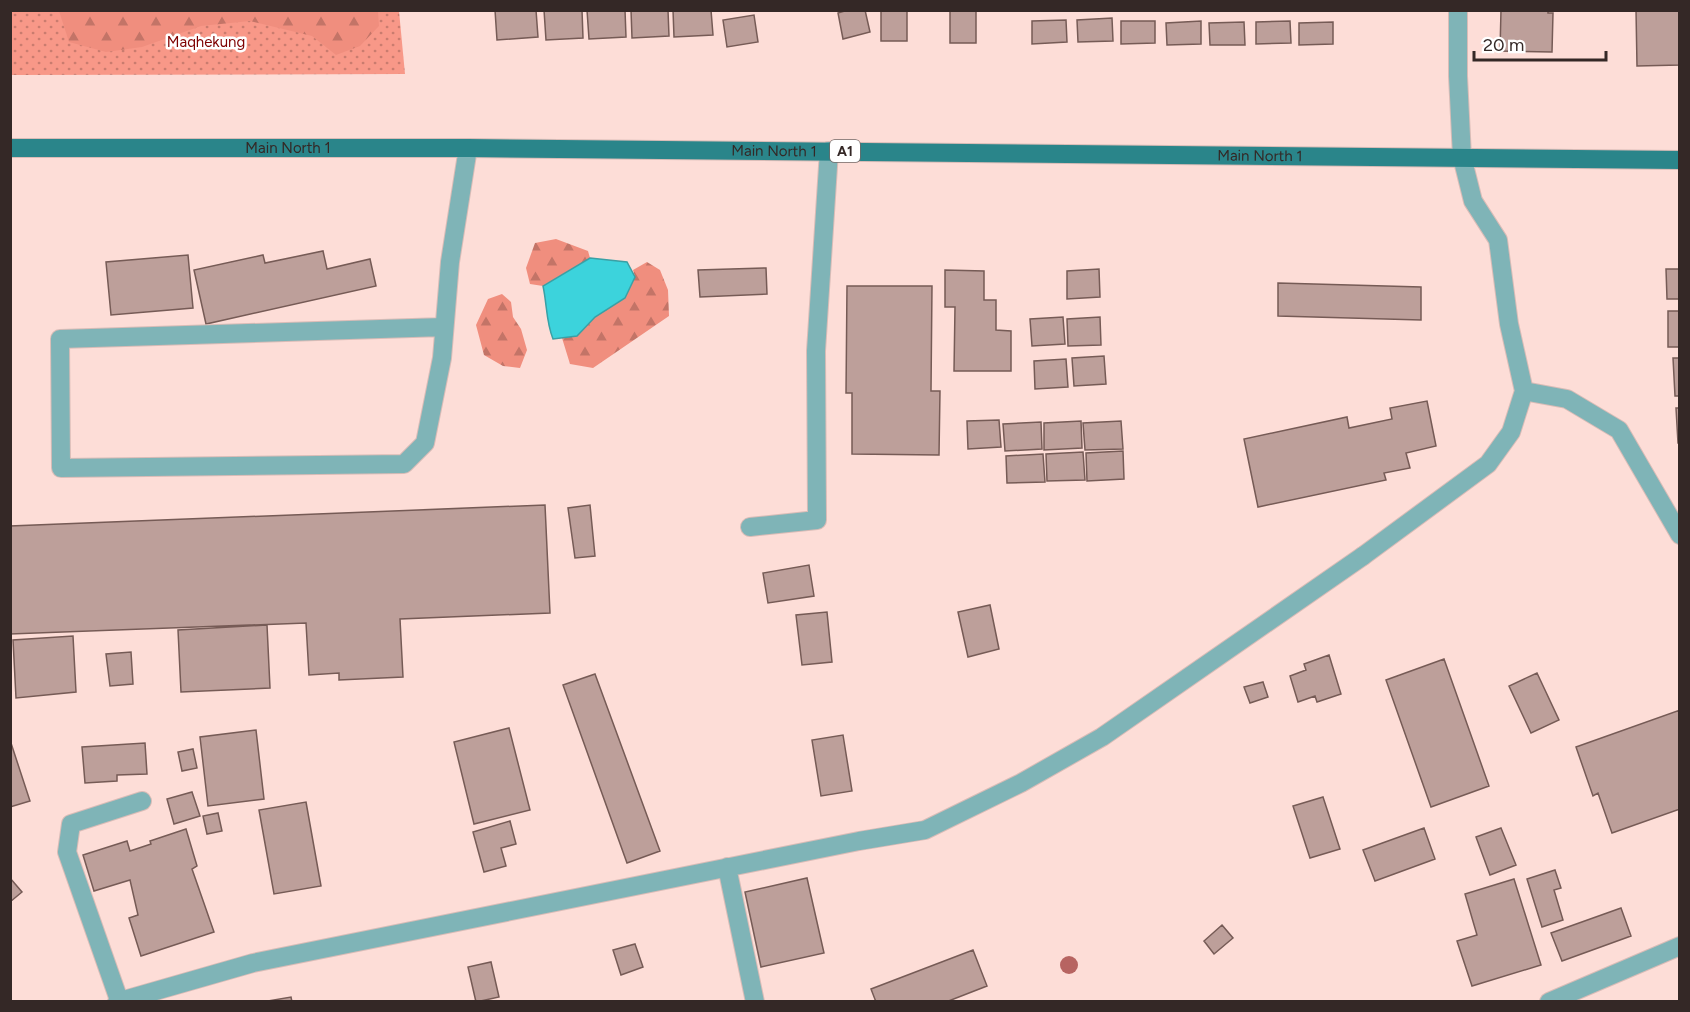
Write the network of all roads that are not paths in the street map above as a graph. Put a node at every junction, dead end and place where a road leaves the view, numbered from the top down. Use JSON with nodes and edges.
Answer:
{"nodes":[{"id":1,"x":1458,"y":10,"type":"edge"},
{"id":2,"x":10,"y":148,"type":"edge"},
{"id":3,"x":468,"y":148,"type":"junction"},
{"id":4,"x":829,"y":151,"type":"junction"},
{"id":5,"x":1462,"y":157,"type":"junction"},
{"id":6,"x":1680,"y":160,"type":"edge"},
{"id":7,"x":444,"y":327,"type":"junction"},
{"id":8,"x":1524,"y":391,"type":"junction"},
{"id":9,"x":750,"y":527,"type":"dead end"},
{"id":10,"x":1680,"y":535,"type":"edge"},
{"id":11,"x":142,"y":801,"type":"dead end"},
{"id":12,"x":727,"y":867,"type":"junction"},
{"id":13,"x":1680,"y":946,"type":"edge"},
{"id":14,"x":118,"y":1001,"type":"edge"},
{"id":15,"x":755,"y":1002,"type":"edge"},
{"id":16,"x":1549,"y":1002,"type":"edge"}],
"edges":[{"from":1,"to":5,"type":"street"},
{"from":2,"to":3,"type":"main road","name":"Main North 1","number":"A1"},
{"from":3,"to":4,"type":"main road","name":"Main North 1","number":"A1"},
{"from":3,"to":7,"type":"street"},
{"from":4,"to":5,"type":"main road","name":"Main North 1","number":"A1"},
{"from":4,"to":9,"type":"street"},
{"from":5,"to":6,"type":"main road","name":"Main North 1","number":"A1"},
{"from":5,"to":8,"type":"street"},
{"from":7,"to":7,"type":"street"},
{"from":8,"to":10,"type":"street"},
{"from":8,"to":12,"type":"street"},
{"from":11,"to":14,"type":"street"},
{"from":12,"to":14,"type":"street"},
{"from":12,"to":15,"type":"street"},
{"from":13,"to":16,"type":"street"}]}
